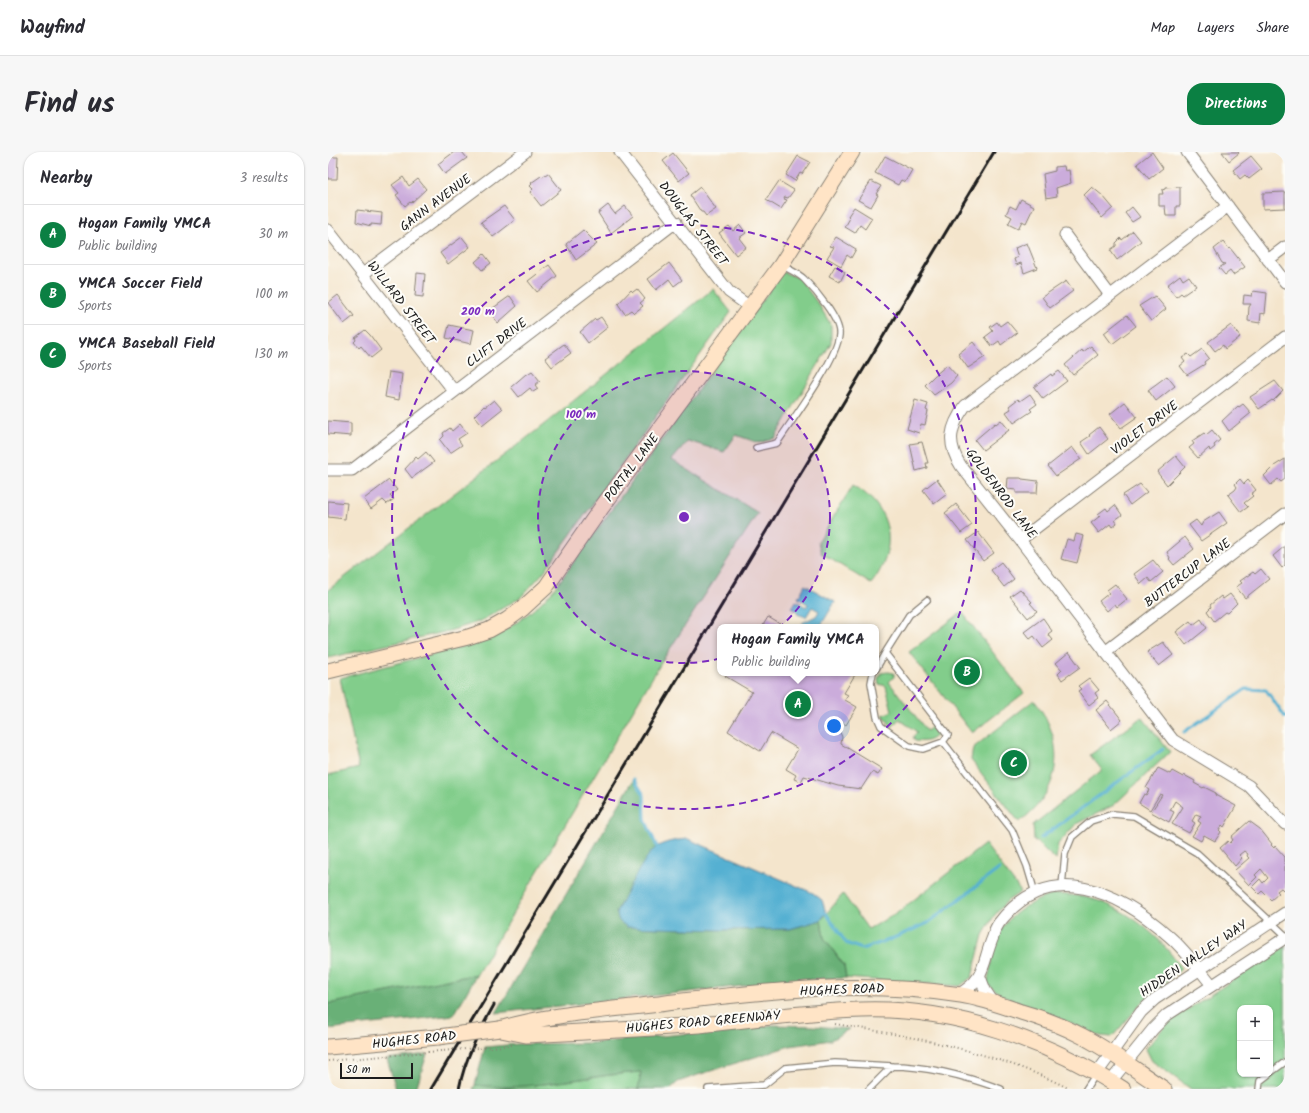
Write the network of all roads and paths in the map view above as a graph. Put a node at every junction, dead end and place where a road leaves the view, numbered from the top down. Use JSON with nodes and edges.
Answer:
{"nodes":[{"id":1,"x":525,"y":152,"type":"edge"},
{"id":2,"x":620,"y":152,"type":"edge"},
{"id":3,"x":852,"y":152,"type":"edge"},
{"id":4,"x":1187,"y":152,"type":"edge"},
{"id":5,"x":1228,"y":206,"type":"junction"},
{"id":6,"x":676,"y":222,"type":"junction"},
{"id":7,"x":328,"y":230,"type":"edge"},
{"id":8,"x":1065,"y":234,"type":"dead end"},
{"id":9,"x":1285,"y":246,"type":"edge"},
{"id":10,"x":1268,"y":260,"type":"junction"},
{"id":11,"x":780,"y":265,"type":"junction"},
{"id":12,"x":363,"y":274,"type":"junction"},
{"id":13,"x":1285,"y":282,"type":"edge"},
{"id":14,"x":1110,"y":295,"type":"junction"},
{"id":15,"x":750,"y":307,"type":"junction"},
{"id":16,"x":1285,"y":337,"type":"edge"},
{"id":17,"x":454,"y":391,"type":"junction"},
{"id":18,"x":756,"y":448,"type":"dead end"},
{"id":19,"x":328,"y":470,"type":"edge"},
{"id":20,"x":1285,"y":514,"type":"edge"},
{"id":21,"x":1020,"y":540,"type":"junction"},
{"id":22,"x":927,"y":600,"type":"dead end"},
{"id":23,"x":1105,"y":652,"type":"junction"},
{"id":24,"x":885,"y":653,"type":"junction"},
{"id":25,"x":879,"y":663,"type":"edge"},
{"id":26,"x":328,"y":671,"type":"edge"},
{"id":27,"x":872,"y":676,"type":"edge"},
{"id":28,"x":943,"y":742,"type":"junction"},
{"id":29,"x":1285,"y":824,"type":"edge"},
{"id":30,"x":1062,"y":886,"type":"junction"},
{"id":31,"x":1035,"y":893,"type":"junction"},
{"id":32,"x":1285,"y":913,"type":"edge"},
{"id":33,"x":1272,"y":921,"type":"junction"},
{"id":34,"x":1285,"y":934,"type":"edge"},
{"id":35,"x":1285,"y":938,"type":"edge"},
{"id":36,"x":1199,"y":969,"type":"junction"},
{"id":37,"x":980,"y":977,"type":"junction"},
{"id":38,"x":1212,"y":985,"type":"junction"},
{"id":39,"x":959,"y":994,"type":"junction"},
{"id":40,"x":993,"y":1002,"type":"junction"},
{"id":41,"x":829,"y":1023,"type":"dead end"},
{"id":42,"x":500,"y":1030,"type":"junction"},
{"id":43,"x":513,"y":1045,"type":"dead end"},
{"id":44,"x":328,"y":1047,"type":"edge"},
{"id":45,"x":1111,"y":1054,"type":"junction"},
{"id":46,"x":328,"y":1061,"type":"edge"},
{"id":47,"x":1285,"y":1062,"type":"edge"},
{"id":48,"x":1126,"y":1064,"type":"junction"},
{"id":49,"x":892,"y":1066,"type":"junction"},
{"id":50,"x":1273,"y":1072,"type":"edge"},
{"id":51,"x":1097,"y":1073,"type":"junction"},
{"id":52,"x":1266,"y":1077,"type":"edge"},
{"id":53,"x":1114,"y":1085,"type":"edge"},
{"id":54,"x":708,"y":1089,"type":"edge"},
{"id":55,"x":869,"y":1089,"type":"edge"},
{"id":56,"x":1001,"y":1089,"type":"edge"},
{"id":57,"x":1070,"y":1089,"type":"edge"},
{"id":58,"x":1086,"y":1089,"type":"edge"},
{"id":59,"x":1164,"y":1089,"type":"edge"},
{"id":60,"x":1260,"y":1089,"type":"edge"}],
"edges":[{"from":1,"to":12,"type":"street","name":"GANN AVENUE"},
{"from":2,"to":6,"type":"street","name":"DOUGLAS STREET"},
{"from":3,"to":11,"type":"main road","name":"PORTAL LANE"},
{"from":4,"to":5,"type":"street"},
{"from":5,"to":10,"type":"street"},
{"from":5,"to":14,"type":"street","name":"GOLDENROD LANE"},
{"from":6,"to":15,"type":"street","name":"DOUGLAS STREET"},
{"from":6,"to":17,"type":"street","name":"CLIFT DRIVE"},
{"from":7,"to":12,"type":"street","name":"WILLARD STREET"},
{"from":8,"to":14,"type":"street"},
{"from":9,"to":10,"type":"street"},
{"from":10,"to":13,"type":"street"},
{"from":11,"to":15,"type":"main road","name":"PORTAL LANE"},
{"from":11,"to":18,"type":"lane"},
{"from":12,"to":17,"type":"street","name":"WILLARD STREET"},
{"from":14,"to":21,"type":"street","name":"GOLDENROD LANE"},
{"from":15,"to":26,"type":"main road","name":"PORTAL LANE"},
{"from":16,"to":21,"type":"street","name":"VIOLET DRIVE"},
{"from":17,"to":19,"type":"street","name":"CLIFT DRIVE"},
{"from":20,"to":23,"type":"street","name":"BUTTERCUP LANE"},
{"from":21,"to":23,"type":"street","name":"GOLDENROD LANE"},
{"from":22,"to":24,"type":"lane"},
{"from":23,"to":29,"type":"street","name":"GOLDENROD LANE"},
{"from":24,"to":25,"type":"lane"},
{"from":24,"to":28,"type":"lane"},
{"from":27,"to":28,"type":"lane"},
{"from":28,"to":31,"type":"lane"},
{"from":30,"to":31,"type":"street"},
{"from":30,"to":33,"type":"lane"},
{"from":30,"to":36,"type":"street"},
{"from":31,"to":37,"type":"street"},
{"from":32,"to":33,"type":"street","name":"HIDDEN VALLEY WAY"},
{"from":33,"to":34,"type":"lane"},
{"from":33,"to":36,"type":"street","name":"HIDDEN VALLEY WAY"},
{"from":35,"to":38,"type":"street"},
{"from":36,"to":38,"type":"street"},
{"from":36,"to":45,"type":"street","name":"HIDDEN VALLEY WAY"},
{"from":37,"to":39,"type":"street"},
{"from":37,"to":40,"type":"street"},
{"from":38,"to":48,"type":"street"},
{"from":39,"to":40,"type":"main road","name":"HUGHES ROAD"},
{"from":39,"to":42,"type":"main road","name":"HUGHES ROAD"},
{"from":40,"to":45,"type":"main road","name":"HUGHES ROAD"},
{"from":41,"to":57,"type":"path"},
{"from":42,"to":44,"type":"main road","name":"HUGHES ROAD","bridge":true},
{"from":42,"to":51,"type":"main road","name":"HUGHES ROAD"},
{"from":43,"to":46,"type":"path","bridge":true},
{"from":45,"to":48,"type":"main road","name":"HUGHES ROAD"},
{"from":45,"to":51,"type":"street","name":"HIDDEN VALLEY WAY"},
{"from":47,"to":50,"type":"lane"},
{"from":48,"to":53,"type":"street"},
{"from":48,"to":59,"type":"main road","name":"HUGHES ROAD"},
{"from":49,"to":54,"type":"lane"},
{"from":49,"to":55,"type":"lane"},
{"from":49,"to":56,"type":"lane"},
{"from":51,"to":53,"type":"main road","name":"HUGHES ROAD"},
{"from":51,"to":58,"type":"lane"},
{"from":52,"to":60,"type":"lane"}]}
